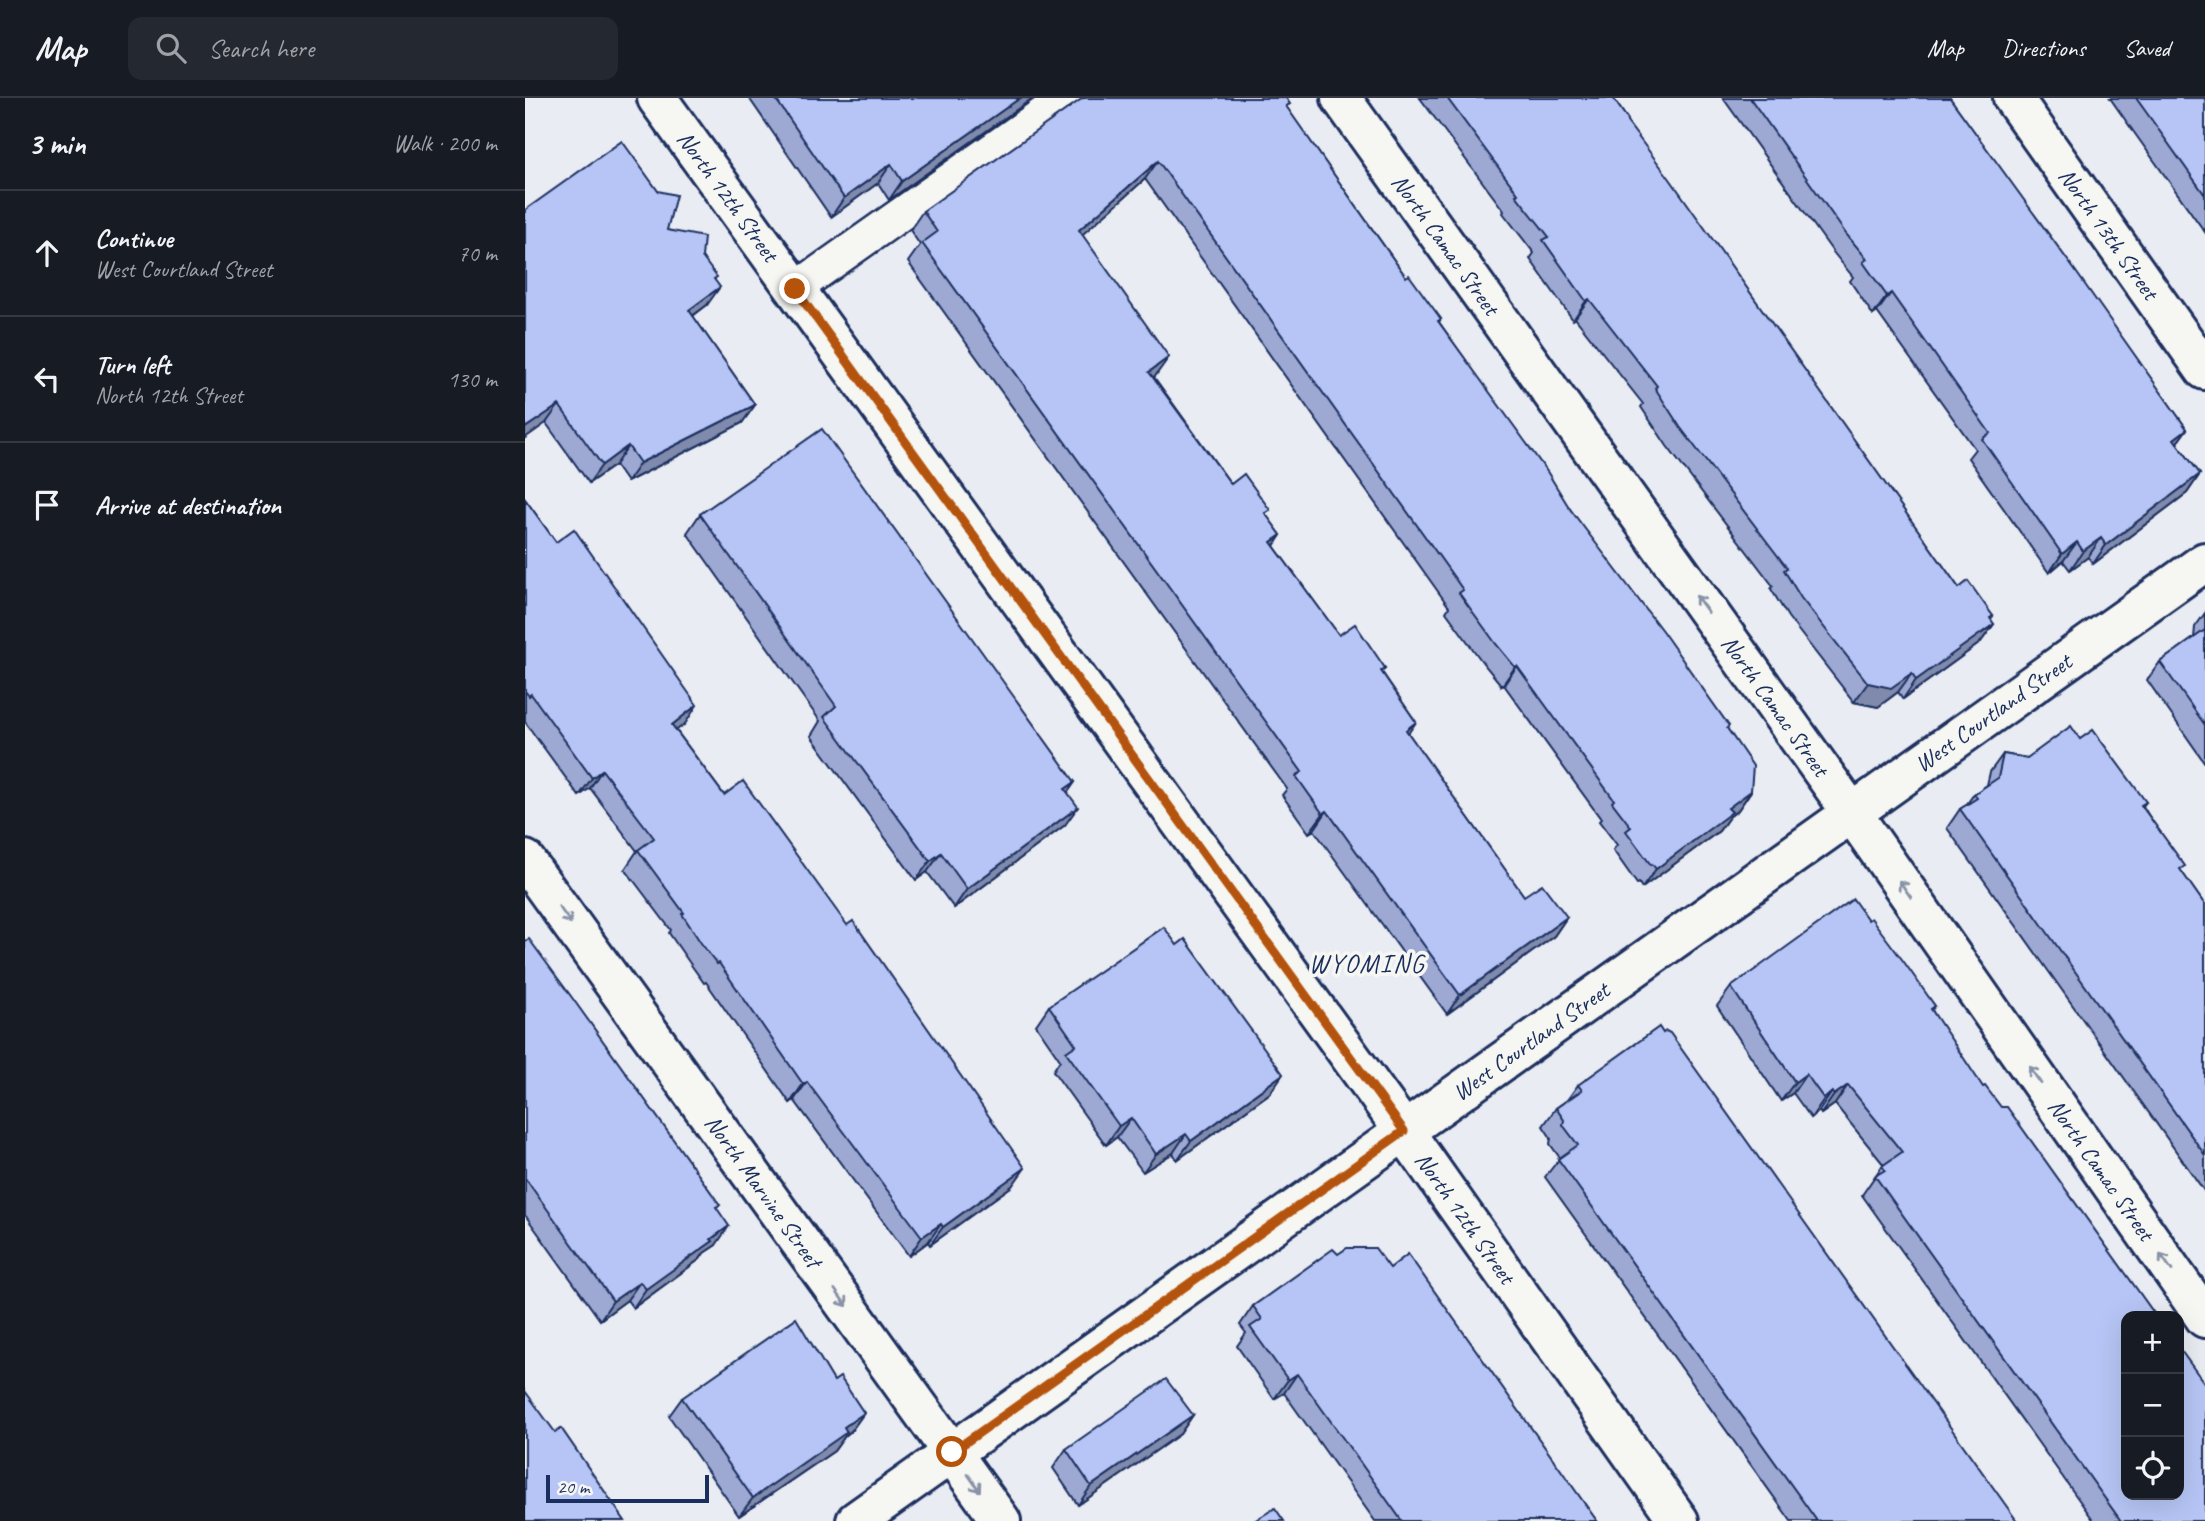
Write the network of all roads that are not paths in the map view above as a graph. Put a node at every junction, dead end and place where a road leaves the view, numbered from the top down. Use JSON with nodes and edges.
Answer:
{"nodes":[{"id":1,"x":657,"y":98,"type":"edge"},
{"id":2,"x":1065,"y":98,"type":"edge"},
{"id":3,"x":1341,"y":98,"type":"edge"},
{"id":4,"x":2013,"y":98,"type":"edge"},
{"id":5,"x":795,"y":289,"type":"junction"},
{"id":6,"x":2205,"y":370,"type":"edge"},
{"id":7,"x":2205,"y":562,"type":"edge"},
{"id":8,"x":1852,"y":813,"type":"junction"},
{"id":9,"x":525,"y":860,"type":"edge"},
{"id":10,"x":1404,"y":1131,"type":"junction"},
{"id":11,"x":2205,"y":1318,"type":"edge"},
{"id":12,"x":952,"y":1452,"type":"junction"},
{"id":13,"x":856,"y":1521,"type":"edge"},
{"id":14,"x":1001,"y":1521,"type":"edge"},
{"id":15,"x":1679,"y":1521,"type":"edge"}],
"edges":[{"from":1,"to":5,"type":"street","name":"North 12th Street"},
{"from":2,"to":5,"type":"lane"},
{"from":8,"to":3,"type":"street","name":"North Camac Street","one_way":true},
{"from":4,"to":6,"type":"street","name":"North 13th Street"},
{"from":5,"to":10,"type":"street","name":"North 12th Street"},
{"from":7,"to":8,"type":"street","name":"West Courtland Street"},
{"from":8,"to":10,"type":"street","name":"West Courtland Street"},
{"from":11,"to":8,"type":"street","name":"North Camac Street","one_way":true},
{"from":9,"to":12,"type":"street","name":"North Marvine Street","one_way":true},
{"from":10,"to":12,"type":"street","name":"West Courtland Street"},
{"from":10,"to":15,"type":"street","name":"North 12th Street"},
{"from":12,"to":13,"type":"street","name":"West Courtland Street"},
{"from":12,"to":14,"type":"street","name":"North Marvine Street","one_way":true}]}
